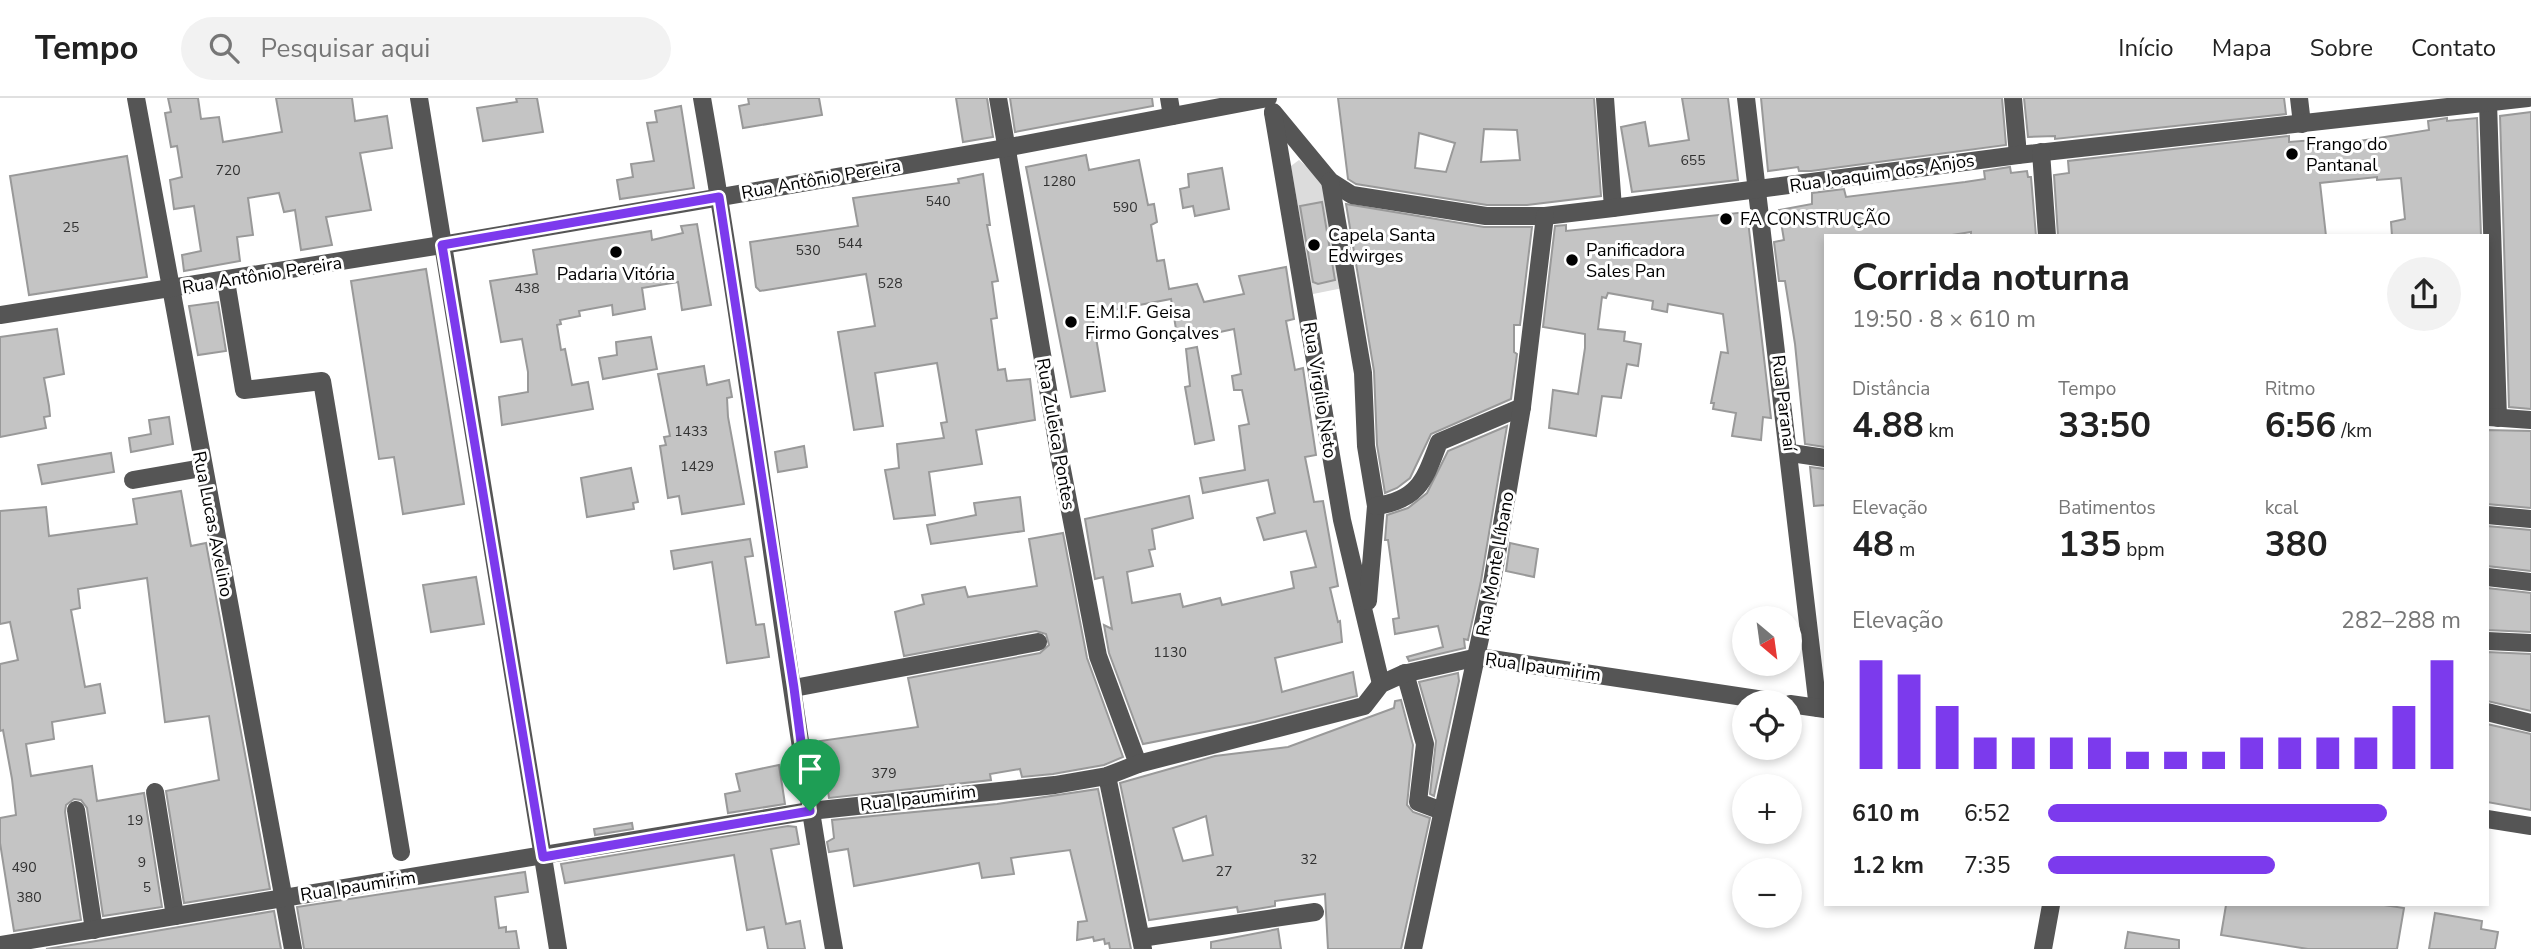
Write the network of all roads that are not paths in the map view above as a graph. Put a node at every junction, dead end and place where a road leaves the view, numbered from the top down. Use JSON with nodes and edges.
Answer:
{"nodes":[{"id":1,"x":136,"y":98,"type":"edge"},
{"id":2,"x":419,"y":98,"type":"edge"},
{"id":3,"x":702,"y":98,"type":"edge"},
{"id":4,"x":998,"y":98,"type":"edge"},
{"id":5,"x":1605,"y":98,"type":"edge"},
{"id":6,"x":1746,"y":98,"type":"edge"},
{"id":7,"x":2013,"y":98,"type":"edge"},
{"id":8,"x":2299,"y":98,"type":"edge"},
{"id":9,"x":2528,"y":98,"type":"edge"},
{"id":10,"x":1266,"y":102,"type":"edge"},
{"id":11,"x":2488,"y":102,"type":"junction"},
{"id":12,"x":1170,"y":107,"type":"edge"},
{"id":13,"x":2302,"y":124,"type":"junction"},
{"id":14,"x":1005,"y":148,"type":"junction"},
{"id":15,"x":2041,"y":152,"type":"junction"},
{"id":16,"x":2018,"y":155,"type":"junction"},
{"id":17,"x":1330,"y":181,"type":"junction"},
{"id":18,"x":1757,"y":190,"type":"junction"},
{"id":19,"x":719,"y":197,"type":"junction"},
{"id":20,"x":1613,"y":208,"type":"junction"},
{"id":21,"x":1545,"y":216,"type":"junction"},
{"id":22,"x":2047,"y":234,"type":"edge"},
{"id":23,"x":442,"y":245,"type":"junction"},
{"id":24,"x":2491,"y":275,"type":"edge"},
{"id":25,"x":226,"y":281,"type":"junction"},
{"id":26,"x":170,"y":290,"type":"junction"},
{"id":27,"x":0,"y":315,"type":"edge"},
{"id":28,"x":1522,"y":407,"type":"junction"},
{"id":29,"x":2492,"y":417,"type":"edge"},
{"id":30,"x":2531,"y":419,"type":"edge"},
{"id":31,"x":1791,"y":453,"type":"junction"},
{"id":32,"x":1824,"y":458,"type":"edge"},
{"id":33,"x":202,"y":468,"type":"junction"},
{"id":34,"x":133,"y":480,"type":"dead end"},
{"id":35,"x":1376,"y":506,"type":"junction"},
{"id":36,"x":2489,"y":515,"type":"edge"},
{"id":37,"x":2531,"y":519,"type":"edge"},
{"id":38,"x":2489,"y":577,"type":"edge"},
{"id":39,"x":2531,"y":582,"type":"edge"},
{"id":40,"x":1367,"y":616,"type":"junction"},
{"id":41,"x":2489,"y":641,"type":"edge"},
{"id":42,"x":1038,"y":642,"type":"dead end"},
{"id":43,"x":2531,"y":643,"type":"edge"},
{"id":44,"x":1478,"y":657,"type":"junction"},
{"id":45,"x":1405,"y":673,"type":"junction"},
{"id":46,"x":1381,"y":684,"type":"junction"},
{"id":47,"x":794,"y":688,"type":"junction"},
{"id":48,"x":1732,"y":695,"type":"edge"},
{"id":49,"x":1802,"y":706,"type":"edge"},
{"id":50,"x":1822,"y":708,"type":"edge"},
{"id":51,"x":2489,"y":712,"type":"edge"},
{"id":52,"x":2531,"y":723,"type":"edge"},
{"id":53,"x":1138,"y":764,"type":"junction"},
{"id":54,"x":1107,"y":776,"type":"junction"},
{"id":55,"x":155,"y":792,"type":"dead end"},
{"id":56,"x":75,"y":810,"type":"dead end"},
{"id":57,"x":810,"y":811,"type":"junction"},
{"id":58,"x":1442,"y":811,"type":"junction"},
{"id":59,"x":2489,"y":819,"type":"edge"},
{"id":60,"x":2531,"y":826,"type":"edge"},
{"id":61,"x":401,"y":852,"type":"dead end"},
{"id":62,"x":543,"y":857,"type":"junction"},
{"id":63,"x":284,"y":898,"type":"junction"},
{"id":64,"x":2051,"y":906,"type":"edge"},
{"id":65,"x":1315,"y":912,"type":"dead end"},
{"id":66,"x":175,"y":916,"type":"junction"},
{"id":67,"x":94,"y":930,"type":"junction"},
{"id":68,"x":1,"y":943,"type":"edge"},
{"id":69,"x":1142,"y":943,"type":"edge"},
{"id":70,"x":293,"y":949,"type":"edge"},
{"id":71,"x":558,"y":949,"type":"edge"},
{"id":72,"x":834,"y":949,"type":"edge"},
{"id":73,"x":1413,"y":949,"type":"edge"},
{"id":74,"x":2043,"y":949,"type":"edge"}],
"edges":[{"from":1,"to":26,"type":"street","name":"Rua Lucas Avelino"},
{"from":2,"to":23,"type":"street"},
{"from":3,"to":19,"type":"street"},
{"from":4,"to":14,"type":"street","name":"Rua Zuleica Pontes"},
{"from":5,"to":20,"type":"street"},
{"from":6,"to":18,"type":"street","name":"Rua Paranaí"},
{"from":7,"to":16,"type":"street"},
{"from":8,"to":13,"type":"street"},
{"from":9,"to":11,"type":"street","name":"Rua Joaquim dos Anjos"},
{"from":10,"to":12,"type":"street","name":"Rua Antônio Pereira"},
{"from":10,"to":17,"type":"street","name":"Rua Joaquim dos Anjos"},
{"from":10,"to":40,"type":"street","name":"Rua Virgílio Neto"},
{"from":11,"to":13,"type":"street","name":"Rua Joaquim dos Anjos"},
{"from":11,"to":24,"type":"street"},
{"from":12,"to":14,"type":"street","name":"Rua Antônio Pereira"},
{"from":13,"to":15,"type":"street","name":"Rua Joaquim dos Anjos"},
{"from":14,"to":19,"type":"street","name":"Rua Antônio Pereira"},
{"from":14,"to":53,"type":"street","name":"Rua Zuleica Pontes"},
{"from":15,"to":16,"type":"street","name":"Rua Joaquim dos Anjos"},
{"from":15,"to":22,"type":"street"},
{"from":16,"to":18,"type":"street","name":"Rua Joaquim dos Anjos"},
{"from":17,"to":21,"type":"street","name":"Rua Joaquim dos Anjos"},
{"from":17,"to":35,"type":"street"},
{"from":18,"to":20,"type":"street","name":"Rua Joaquim dos Anjos"},
{"from":18,"to":31,"type":"street","name":"Rua Paranaí"},
{"from":19,"to":23,"type":"street","name":"Rua Antônio Pereira"},
{"from":19,"to":47,"type":"street"},
{"from":20,"to":21,"type":"street","name":"Rua Joaquim dos Anjos"},
{"from":21,"to":28,"type":"street","name":"Rua Monte Líbano"},
{"from":23,"to":25,"type":"street","name":"Rua Antônio Pereira"},
{"from":23,"to":62,"type":"street"},
{"from":24,"to":29,"type":"street"},
{"from":25,"to":26,"type":"street","name":"Rua Antônio Pereira"},
{"from":25,"to":61,"type":"street"},
{"from":26,"to":27,"type":"street","name":"Rua Antônio Pereira"},
{"from":26,"to":33,"type":"street","name":"Rua Lucas Avelino"},
{"from":28,"to":35,"type":"street"},
{"from":28,"to":44,"type":"street","name":"Rua Monte Líbano"},
{"from":29,"to":30,"type":"street"},
{"from":31,"to":32,"type":"street"},
{"from":31,"to":50,"type":"street","name":"Rua Paranaí"},
{"from":33,"to":34,"type":"street"},
{"from":33,"to":63,"type":"street","name":"Rua Lucas Avelino"},
{"from":35,"to":40,"type":"street"},
{"from":36,"to":37,"type":"street"},
{"from":38,"to":39,"type":"street"},
{"from":40,"to":46,"type":"street","name":"Rua Virgílio Neto"},
{"from":41,"to":43,"type":"street"},
{"from":42,"to":47,"type":"street"},
{"from":44,"to":45,"type":"street","name":"Rua Ipaumirim"},
{"from":44,"to":48,"type":"street","name":"Rua Ipaumirim"},
{"from":44,"to":58,"type":"street","name":"Rua Monte Líbano"},
{"from":45,"to":46,"type":"street","name":"Rua Ipaumirim"},
{"from":45,"to":58,"type":"street"},
{"from":46,"to":53,"type":"street","name":"Rua Ipaumirim"},
{"from":47,"to":57,"type":"street"},
{"from":49,"to":50,"type":"street"},
{"from":51,"to":52,"type":"street"},
{"from":53,"to":54,"type":"street","name":"Rua Ipaumirim"},
{"from":54,"to":57,"type":"street","name":"Rua Ipaumirim"},
{"from":54,"to":69,"type":"street"},
{"from":55,"to":66,"type":"street"},
{"from":56,"to":67,"type":"street"},
{"from":57,"to":62,"type":"street","name":"Rua Ipaumirim"},
{"from":57,"to":72,"type":"street"},
{"from":58,"to":73,"type":"street","name":"Rua Monte Líbano"},
{"from":59,"to":60,"type":"street"},
{"from":62,"to":63,"type":"street","name":"Rua Ipaumirim"},
{"from":62,"to":71,"type":"street"},
{"from":63,"to":66,"type":"street","name":"Rua Ipaumirim"},
{"from":63,"to":70,"type":"street","name":"Rua Lucas Avelino"},
{"from":64,"to":74,"type":"street"},
{"from":65,"to":69,"type":"street"},
{"from":66,"to":67,"type":"street","name":"Rua Ipaumirim"},
{"from":67,"to":68,"type":"street","name":"Rua Ipaumirim"}]}
